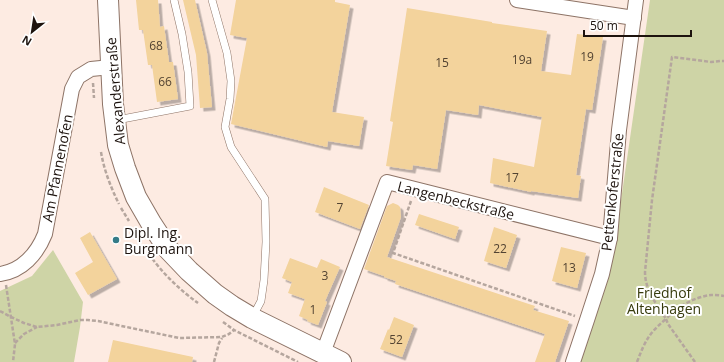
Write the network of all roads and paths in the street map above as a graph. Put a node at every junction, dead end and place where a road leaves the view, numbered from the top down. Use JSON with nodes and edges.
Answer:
{"nodes":[{"id":1,"x":108,"y":0,"type":"edge"},
{"id":2,"x":174,"y":0,"type":"edge"},
{"id":3,"x":212,"y":0,"type":"edge"},
{"id":4,"x":517,"y":0,"type":"edge"},
{"id":5,"x":636,"y":0,"type":"edge"},
{"id":6,"x":634,"y":18,"type":"junction"},
{"id":7,"x":724,"y":61,"type":"edge"},
{"id":8,"x":111,"y":67,"type":"junction"},
{"id":9,"x":115,"y":120,"type":"junction"},
{"id":10,"x":415,"y":190,"type":"junction"},
{"id":11,"x":610,"y":238,"type":"junction"},
{"id":12,"x":1,"y":274,"type":"edge"},
{"id":13,"x":724,"y":296,"type":"edge"},
{"id":14,"x":0,"y":311,"type":"edge"},
{"id":15,"x":11,"y":317,"type":"junction"},
{"id":16,"x":252,"y":318,"type":"junction"},
{"id":17,"x":666,"y":319,"type":"junction"},
{"id":18,"x":587,"y":320,"type":"junction"},
{"id":19,"x":37,"y":327,"type":"junction"},
{"id":20,"x":222,"y":337,"type":"junction"},
{"id":21,"x":15,"y":344,"type":"junction"},
{"id":22,"x":323,"y":353,"type":"junction"},
{"id":23,"x":13,"y":362,"type":"edge"},
{"id":24,"x":214,"y":362,"type":"edge"},
{"id":25,"x":298,"y":362,"type":"edge"},
{"id":26,"x":341,"y":362,"type":"edge"},
{"id":27,"x":573,"y":362,"type":"edge"},
{"id":28,"x":638,"y":362,"type":"edge"},
{"id":29,"x":695,"y":362,"type":"edge"}],
"edges":[{"from":1,"to":8,"type":"main road","name":"Alexanderstraße"},
{"from":2,"to":9,"type":"lane"},
{"from":3,"to":16,"type":"lane"},
{"from":4,"to":6,"type":"street"},
{"from":5,"to":6,"type":"street","name":"Pettenkoferstraße"},
{"from":6,"to":11,"type":"street","name":"Pettenkoferstraße"},
{"from":7,"to":17,"type":"path"},
{"from":8,"to":9,"type":"main road","name":"Alexanderstraße"},
{"from":8,"to":12,"type":"street","name":"Am Pfannenofen"},
{"from":9,"to":16,"type":"main road","name":"Alexanderstraße"},
{"from":10,"to":11,"type":"street","name":"Langenbeckstraße"},
{"from":10,"to":18,"type":"path"},
{"from":10,"to":22,"type":"street","name":"Langenbeckstraße"},
{"from":11,"to":18,"type":"street","name":"Pettenkoferstraße"},
{"from":12,"to":15,"type":"path"},
{"from":13,"to":17,"type":"path"},
{"from":14,"to":15,"type":"path"},
{"from":15,"to":19,"type":"path"},
{"from":15,"to":21,"type":"path"},
{"from":16,"to":22,"type":"main road","name":"Alexanderstraße"},
{"from":17,"to":28,"type":"path"},
{"from":17,"to":29,"type":"path"},
{"from":18,"to":27,"type":"street","name":"Pettenkoferstraße"},
{"from":19,"to":20,"type":"path"},
{"from":19,"to":21,"type":"path"},
{"from":20,"to":24,"type":"path"},
{"from":20,"to":25,"type":"path"},
{"from":21,"to":23,"type":"path"},
{"from":22,"to":26,"type":"main road","name":"Alexanderstraße"}]}
